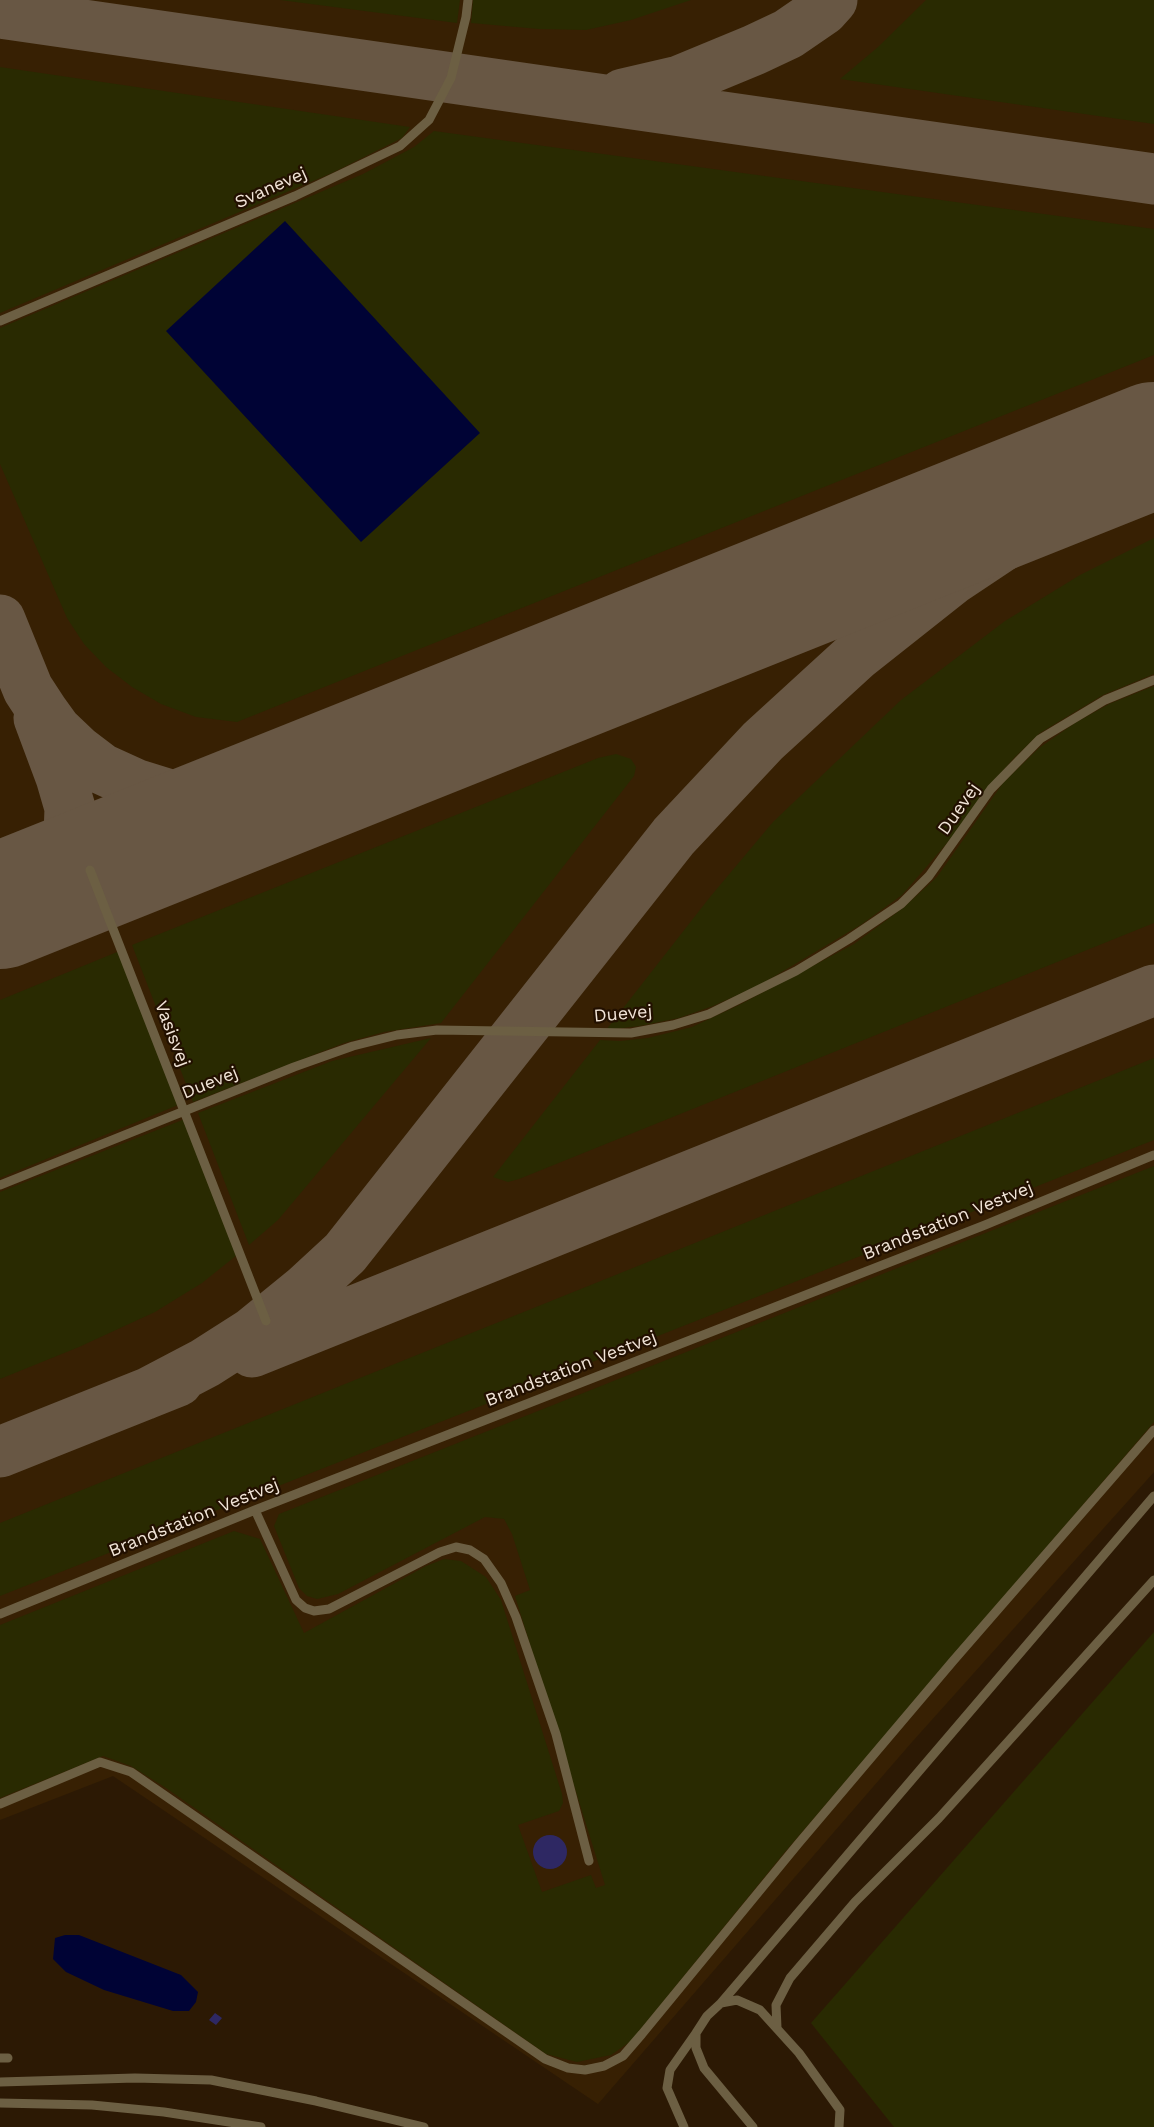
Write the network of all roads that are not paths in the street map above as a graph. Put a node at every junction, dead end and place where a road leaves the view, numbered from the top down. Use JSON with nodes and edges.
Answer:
{"nodes":[{"id":1,"x":468,"y":0,"type":"edge"},
{"id":2,"x":0,"y":321,"type":"edge"},
{"id":3,"x":1154,"y":680,"type":"edge"},
{"id":4,"x":90,"y":870,"type":"dead end"},
{"id":5,"x":184,"y":1111,"type":"junction"},
{"id":6,"x":1154,"y":1155,"type":"edge"},
{"id":7,"x":0,"y":1185,"type":"edge"},
{"id":8,"x":266,"y":1322,"type":"dead end"},
{"id":9,"x":1154,"y":1430,"type":"edge"},
{"id":10,"x":1154,"y":1496,"type":"edge"},
{"id":11,"x":255,"y":1510,"type":"junction"},
{"id":12,"x":1154,"y":1580,"type":"edge"},
{"id":13,"x":0,"y":1614,"type":"edge"},
{"id":14,"x":0,"y":1804,"type":"edge"},
{"id":15,"x":589,"y":1861,"type":"dead end"},
{"id":16,"x":721,"y":2003,"type":"junction"},
{"id":17,"x":777,"y":2028,"type":"junction"},
{"id":18,"x":696,"y":2033,"type":"junction"},
{"id":19,"x":0,"y":2082,"type":"edge"},
{"id":20,"x":0,"y":2103,"type":"edge"},
{"id":21,"x":261,"y":2127,"type":"edge"},
{"id":22,"x":424,"y":2127,"type":"edge"},
{"id":23,"x":684,"y":2127,"type":"edge"},
{"id":24,"x":752,"y":2127,"type":"edge"},
{"id":25,"x":840,"y":2127,"type":"edge"}],
"edges":[{"from":1,"to":2,"type":"lane","name":"Svanevej"},
{"from":3,"to":5,"type":"lane","name":"Duevej"},
{"from":4,"to":5,"type":"lane","name":"Vasisvej"},
{"from":5,"to":7,"type":"lane","name":"Duevej"},
{"from":5,"to":8,"type":"lane","name":"Vasisvej"},
{"from":6,"to":11,"type":"lane","name":"Brandstation Vestvej"},
{"from":9,"to":14,"type":"lane"},
{"from":10,"to":16,"type":"lane"},
{"from":11,"to":13,"type":"lane","name":"Brandstation Vestvej"},
{"from":11,"to":15,"type":"lane"},
{"from":12,"to":17,"type":"lane"},
{"from":16,"to":17,"type":"lane"},
{"from":16,"to":18,"type":"lane"},
{"from":17,"to":25,"type":"lane"},
{"from":18,"to":23,"type":"lane"},
{"from":18,"to":24,"type":"lane"},
{"from":19,"to":22,"type":"lane"},
{"from":20,"to":21,"type":"lane"}]}
